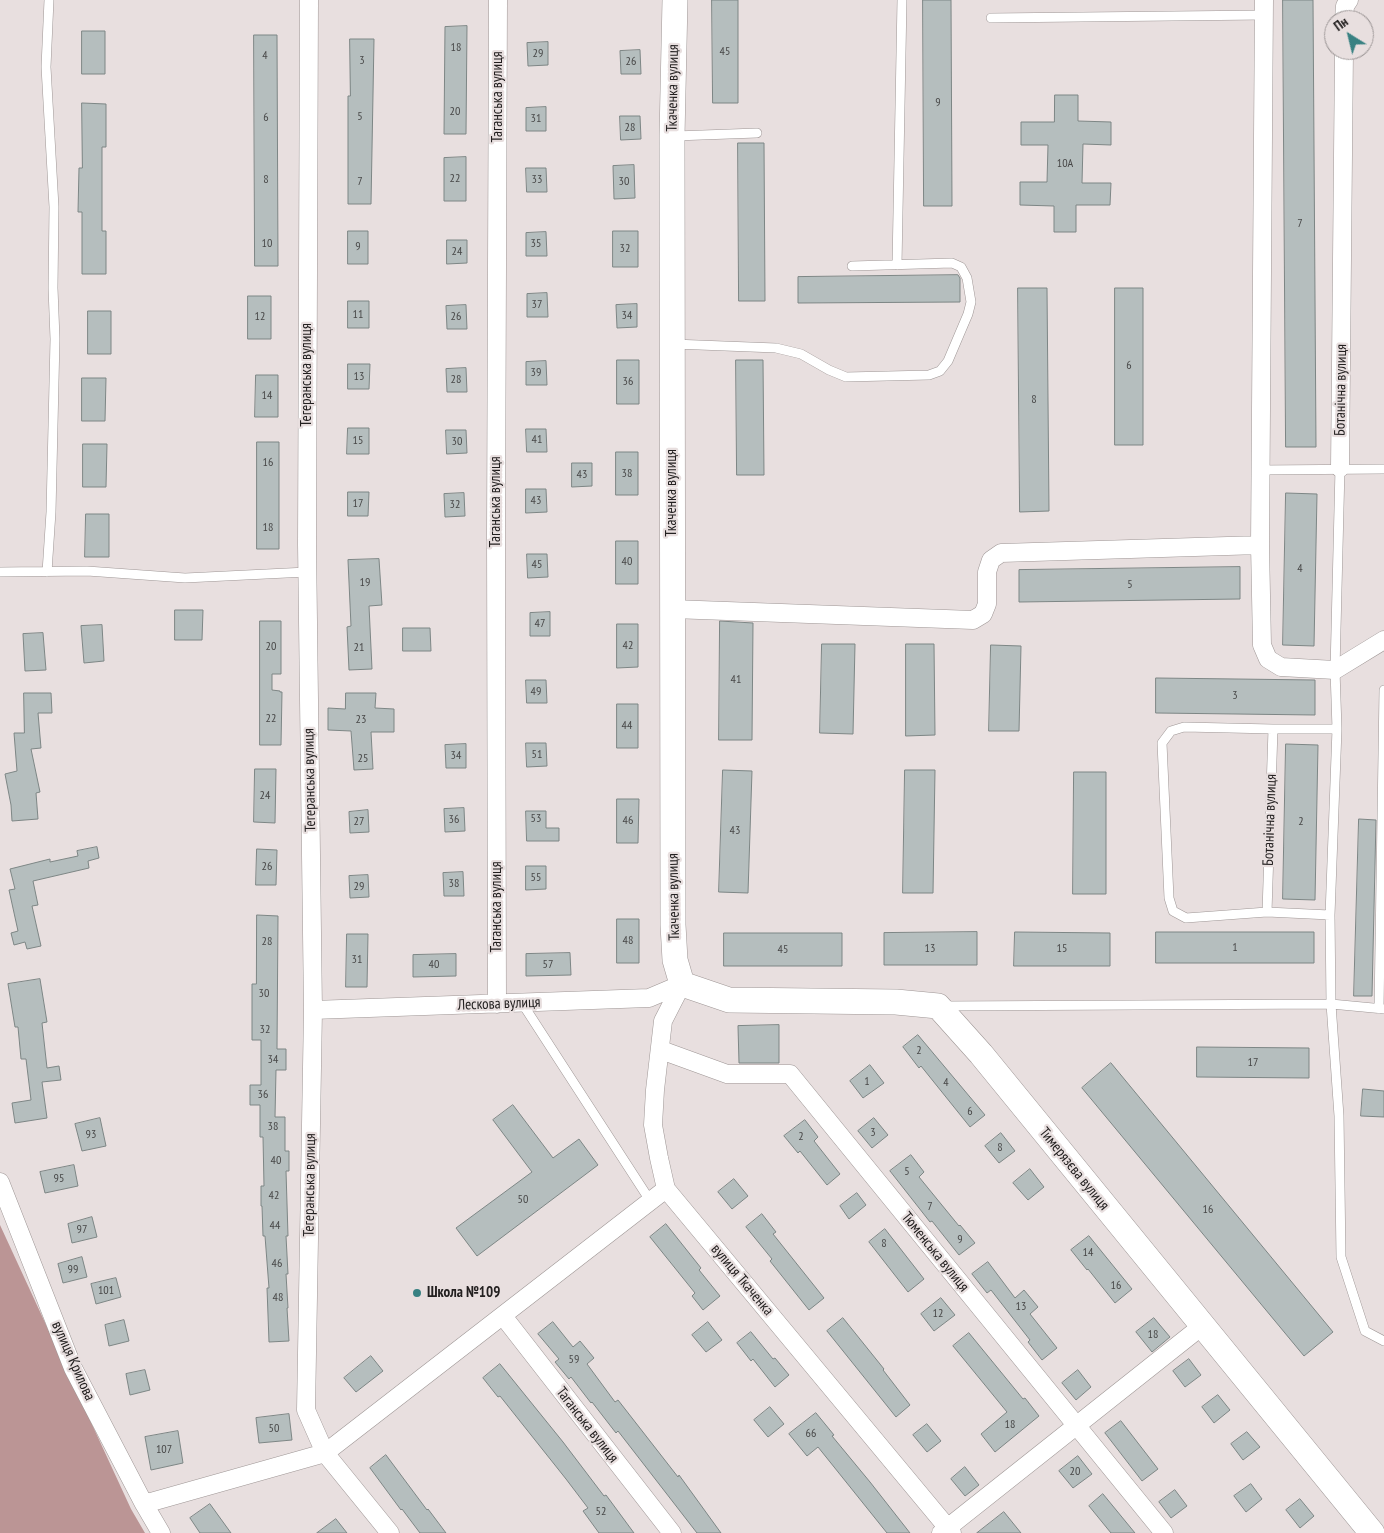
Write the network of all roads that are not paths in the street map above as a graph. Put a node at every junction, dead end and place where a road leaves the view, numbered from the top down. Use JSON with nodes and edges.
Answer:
{"nodes":[{"id":1,"x":49,"y":0,"type":"edge"},
{"id":2,"x":309,"y":0,"type":"edge"},
{"id":3,"x":498,"y":0,"type":"edge"},
{"id":4,"x":675,"y":0,"type":"edge"},
{"id":5,"x":902,"y":0,"type":"edge"},
{"id":6,"x":1264,"y":7,"type":"edge"},
{"id":7,"x":990,"y":18,"type":"dead end"},
{"id":8,"x":1344,"y":60,"type":"edge"},
{"id":9,"x":758,"y":132,"type":"dead end"},
{"id":10,"x":672,"y":136,"type":"junction"},
{"id":11,"x":897,"y":265,"type":"junction"},
{"id":12,"x":852,"y":266,"type":"dead end"},
{"id":13,"x":672,"y":344,"type":"junction"},
{"id":14,"x":1340,"y":468,"type":"junction"},
{"id":15,"x":1384,"y":469,"type":"edge"},
{"id":16,"x":1260,"y":470,"type":"junction"},
{"id":17,"x":1260,"y":545,"type":"junction"},
{"id":18,"x":0,"y":572,"type":"edge"},
{"id":19,"x":47,"y":572,"type":"junction"},
{"id":20,"x":307,"y":572,"type":"junction"},
{"id":21,"x":672,"y":609,"type":"junction"},
{"id":22,"x":1384,"y":640,"type":"edge"},
{"id":23,"x":1335,"y":670,"type":"junction"},
{"id":24,"x":1384,"y":690,"type":"edge"},
{"id":25,"x":1273,"y":729,"type":"junction"},
{"id":26,"x":1337,"y":729,"type":"junction"},
{"id":27,"x":1267,"y":912,"type":"junction"},
{"id":28,"x":1330,"y":915,"type":"junction"},
{"id":29,"x":682,"y":984,"type":"junction"},
{"id":30,"x":522,"y":1003,"type":"junction"},
{"id":31,"x":497,"y":1004,"type":"junction"},
{"id":32,"x":1331,"y":1004,"type":"junction"},
{"id":33,"x":938,"y":1006,"type":"junction"},
{"id":34,"x":1382,"y":1009,"type":"edge"},
{"id":35,"x":313,"y":1010,"type":"junction"},
{"id":36,"x":661,"y":1050,"type":"junction"},
{"id":37,"x":0,"y":1182,"type":"edge"},
{"id":38,"x":666,"y":1189,"type":"junction"},
{"id":39,"x":651,"y":1202,"type":"junction"},
{"id":40,"x":503,"y":1316,"type":"junction"},
{"id":41,"x":1202,"y":1326,"type":"junction"},
{"id":42,"x":1384,"y":1341,"type":"edge"},
{"id":43,"x":1076,"y":1425,"type":"junction"},
{"id":44,"x":325,"y":1453,"type":"junction"},
{"id":45,"x":144,"y":1504,"type":"junction"},
{"id":46,"x":947,"y":1531,"type":"edge"},
{"id":47,"x":161,"y":1533,"type":"edge"},
{"id":48,"x":390,"y":1533,"type":"edge"},
{"id":49,"x":672,"y":1533,"type":"edge"},
{"id":50,"x":1164,"y":1533,"type":"edge"},
{"id":51,"x":1372,"y":1533,"type":"edge"}],
"edges":[{"from":1,"to":19,"type":"lane"},
{"from":2,"to":20,"type":"street","name":"Тегеранська вулиця"},
{"from":3,"to":31,"type":"street","name":"Таганська вулиця"},
{"from":4,"to":10,"type":"street","name":"Ткаченка вулиця"},
{"from":5,"to":11,"type":"lane"},
{"from":6,"to":7,"type":"lane"},
{"from":6,"to":16,"type":"street"},
{"from":8,"to":14,"type":"street","name":"Ботанічна вулиця"},
{"from":9,"to":10,"type":"lane"},
{"from":10,"to":13,"type":"street","name":"Ткаченка вулиця"},
{"from":11,"to":12,"type":"lane"},
{"from":11,"to":13,"type":"lane"},
{"from":13,"to":21,"type":"street","name":"Ткаченка вулиця"},
{"from":14,"to":15,"type":"lane"},
{"from":14,"to":16,"type":"lane"},
{"from":14,"to":23,"type":"lane","name":"Ботанічна вулиця"},
{"from":16,"to":17,"type":"street"},
{"from":17,"to":21,"type":"street"},
{"from":17,"to":23,"type":"street"},
{"from":18,"to":19,"type":"lane"},
{"from":19,"to":20,"type":"lane"},
{"from":20,"to":35,"type":"street","name":"Тегеранська вулиця"},
{"from":21,"to":29,"type":"street","name":"Ткаченка вулиця"},
{"from":22,"to":23,"type":"street"},
{"from":23,"to":26,"type":"lane","name":"Ботанічна вулиця"},
{"from":24,"to":34,"type":"lane"},
{"from":25,"to":26,"type":"lane"},
{"from":25,"to":27,"type":"lane","name":"Ботанічна вулиця"},
{"from":25,"to":27,"type":"lane"},
{"from":26,"to":28,"type":"lane","name":"Ботанічна вулиця"},
{"from":27,"to":28,"type":"lane"},
{"from":28,"to":32,"type":"lane","name":"Ботанічна вулиця"},
{"from":29,"to":30,"type":"street","name":"Лескова вулиця"},
{"from":29,"to":33,"type":"street"},
{"from":29,"to":36,"type":"street","name":"вулиця Ткаченка"},
{"from":30,"to":31,"type":"street","name":"Лескова вулиця"},
{"from":30,"to":39,"type":"lane"},
{"from":31,"to":35,"type":"street","name":"Лескова вулиця"},
{"from":32,"to":33,"type":"lane"},
{"from":32,"to":34,"type":"lane"},
{"from":32,"to":42,"type":"lane","name":"Ботанічна вулиця"},
{"from":33,"to":41,"type":"street","name":"Тимерязєва вулиця"},
{"from":35,"to":44,"type":"street","name":"Тегеранська вулиця"},
{"from":36,"to":38,"type":"street","name":"вулиця Ткаченка"},
{"from":36,"to":43,"type":"street","name":"Тюменська вулиця"},
{"from":37,"to":45,"type":"street","name":"вулиця Крилова"},
{"from":38,"to":39,"type":"street"},
{"from":38,"to":46,"type":"street","name":"вулиця Ткаченка"},
{"from":39,"to":40,"type":"street"},
{"from":40,"to":44,"type":"street"},
{"from":40,"to":49,"type":"street","name":"Таганська вулиця"},
{"from":41,"to":43,"type":"street"},
{"from":41,"to":51,"type":"street","name":"Тимерязєва вулиця"},
{"from":43,"to":46,"type":"street"},
{"from":43,"to":50,"type":"street","name":"Тюменська вулиця"},
{"from":44,"to":45,"type":"street"},
{"from":44,"to":48,"type":"street","name":"Тегеранська вулиця"},
{"from":45,"to":47,"type":"street","name":"вулиця Крилова"}]}
